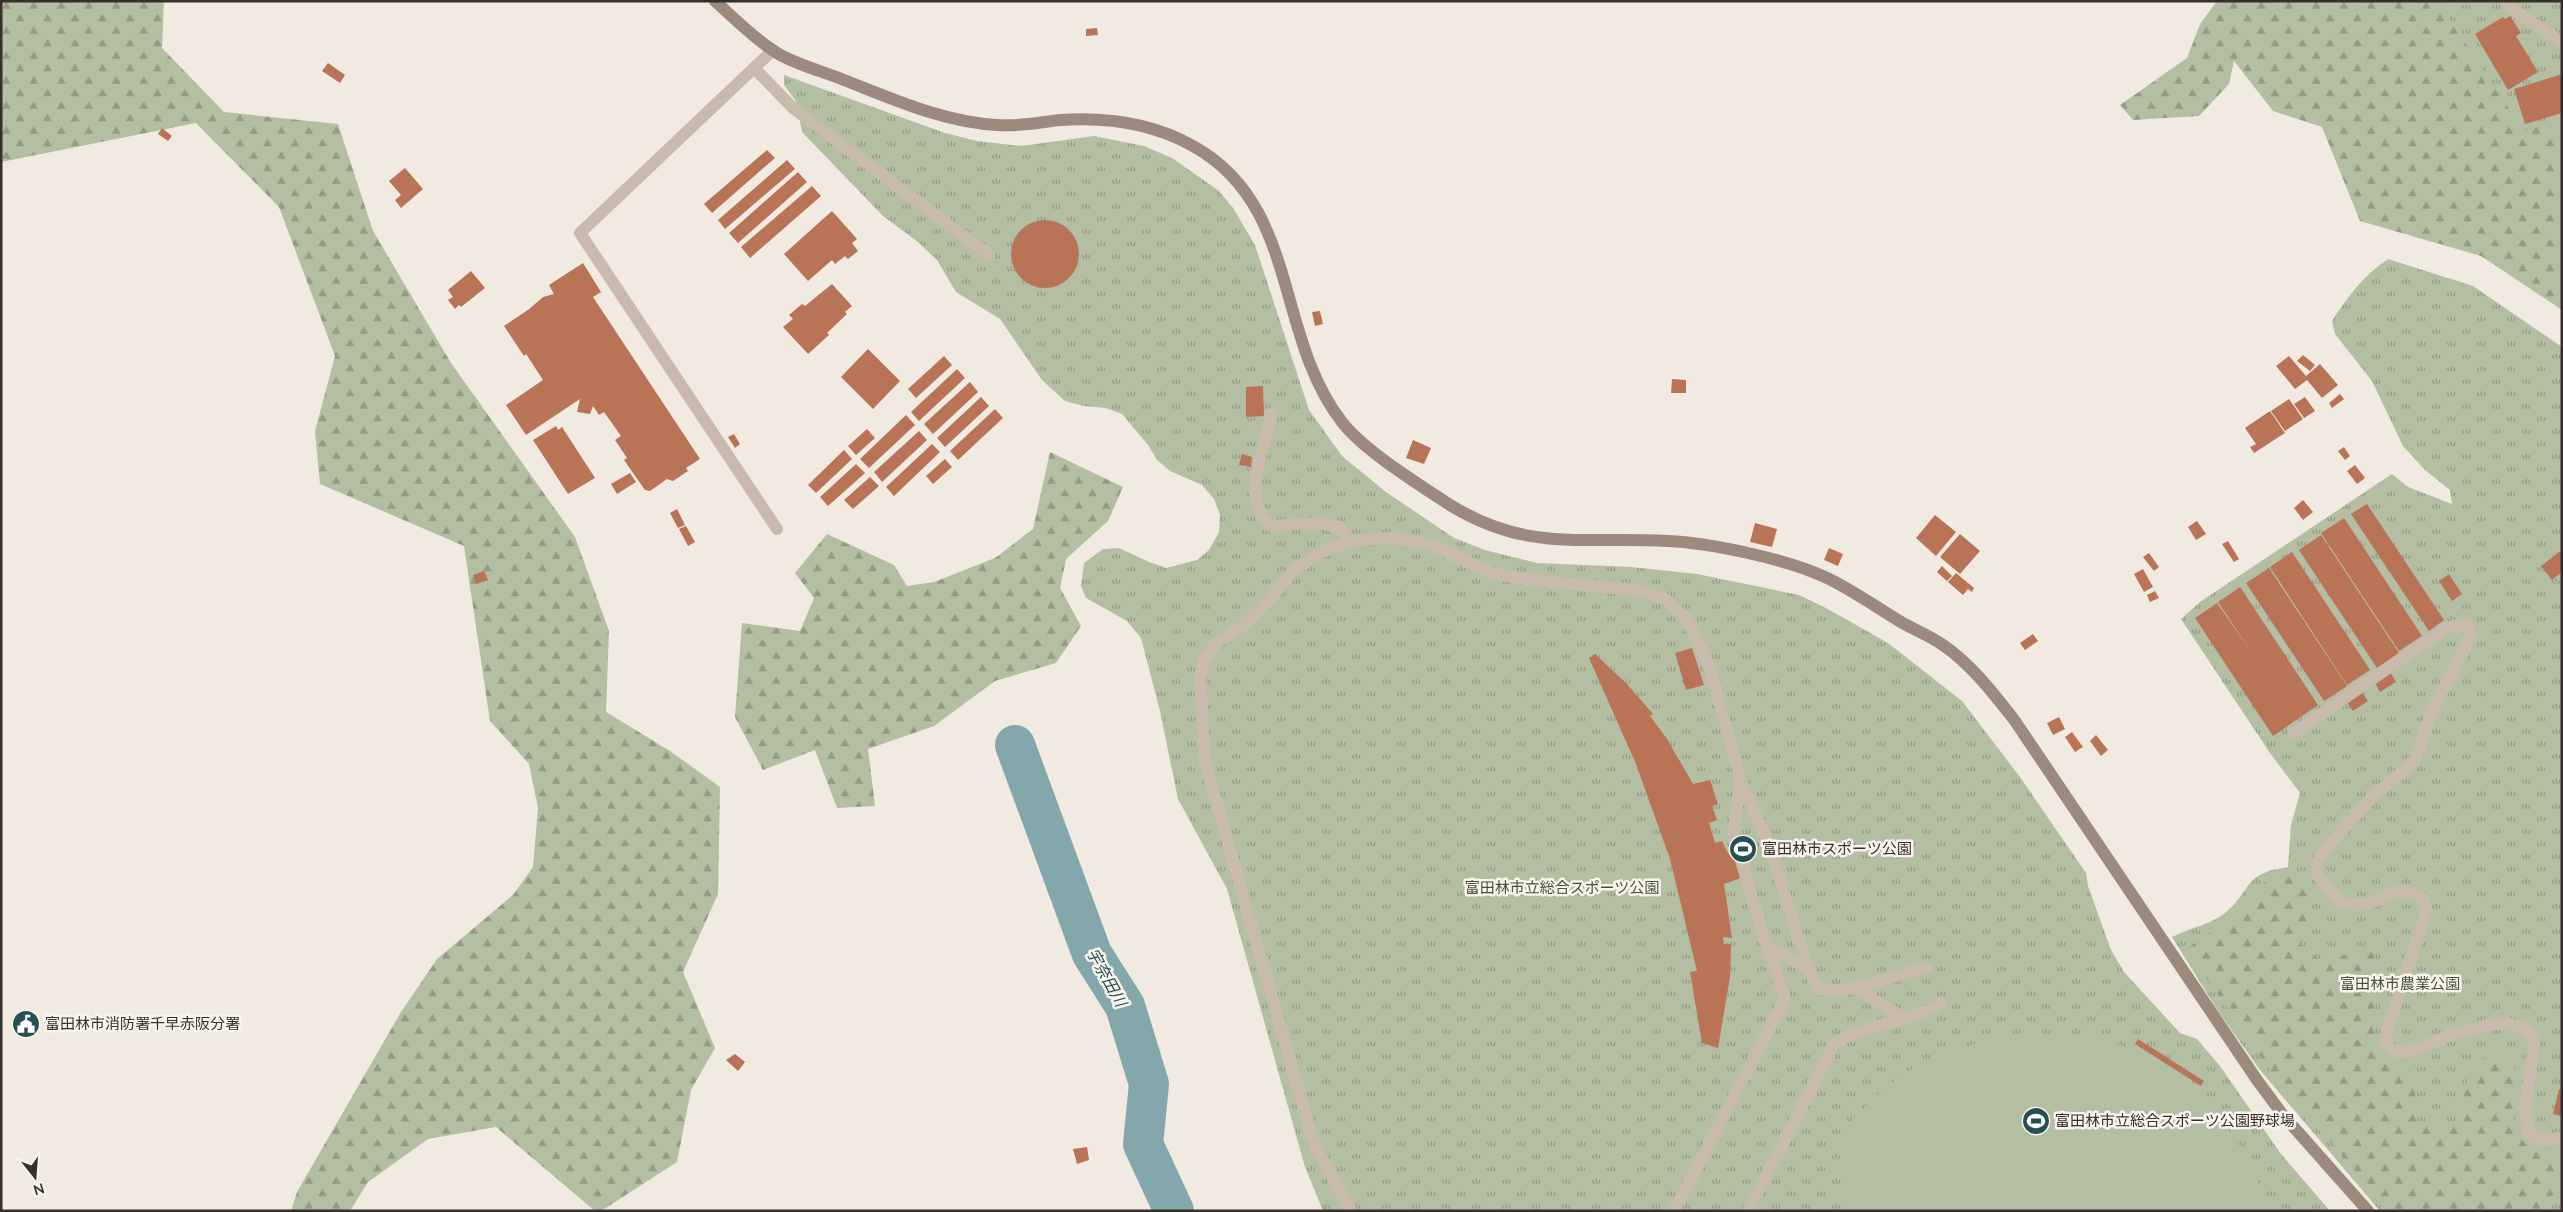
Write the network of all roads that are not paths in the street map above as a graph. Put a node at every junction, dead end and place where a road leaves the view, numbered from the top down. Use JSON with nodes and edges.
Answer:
{"nodes":[{"id":1,"x":714,"y":1,"type":"edge"},
{"id":2,"x":2507,"y":1,"type":"edge"},
{"id":3,"x":2562,"y":42,"type":"edge"},
{"id":4,"x":773,"y":50,"type":"junction"},
{"id":5,"x":754,"y":68,"type":"junction"},
{"id":6,"x":989,"y":255,"type":"dead end"},
{"id":7,"x":1271,"y":414,"type":"dead end"},
{"id":8,"x":777,"y":530,"type":"dead end"},
{"id":9,"x":1352,"y":541,"type":"junction"},
{"id":10,"x":2294,"y":733,"type":"dead end"},
{"id":11,"x":1741,"y":782,"type":"junction"},
{"id":12,"x":1767,"y":947,"type":"junction"},
{"id":13,"x":1808,"y":968,"type":"junction"},
{"id":14,"x":1926,"y":968,"type":"dead end"},
{"id":15,"x":1854,"y":988,"type":"junction"},
{"id":16,"x":1941,"y":1003,"type":"dead end"},
{"id":17,"x":1905,"y":1019,"type":"junction"},
{"id":18,"x":2562,"y":1138,"type":"edge"},
{"id":19,"x":1351,"y":1211,"type":"edge"},
{"id":20,"x":1674,"y":1211,"type":"edge"},
{"id":21,"x":1748,"y":1211,"type":"edge"},
{"id":22,"x":2368,"y":1211,"type":"edge"}],
"edges":[{"from":1,"to":4,"type":"street"},
{"from":2,"to":3,"type":"street"},
{"from":4,"to":5,"type":"street"},
{"from":4,"to":22,"type":"street"},
{"from":5,"to":6,"type":"street"},
{"from":5,"to":8,"type":"street"},
{"from":7,"to":9,"type":"street"},
{"from":9,"to":11,"type":"street"},
{"from":9,"to":19,"type":"street"},
{"from":10,"to":18,"type":"street"},
{"from":11,"to":12,"type":"street"},
{"from":11,"to":13,"type":"street"},
{"from":12,"to":13,"type":"street"},
{"from":12,"to":20,"type":"street"},
{"from":13,"to":15,"type":"street"},
{"from":14,"to":15,"type":"street"},
{"from":15,"to":17,"type":"street"},
{"from":16,"to":17,"type":"street"},
{"from":17,"to":21,"type":"street"}]}
